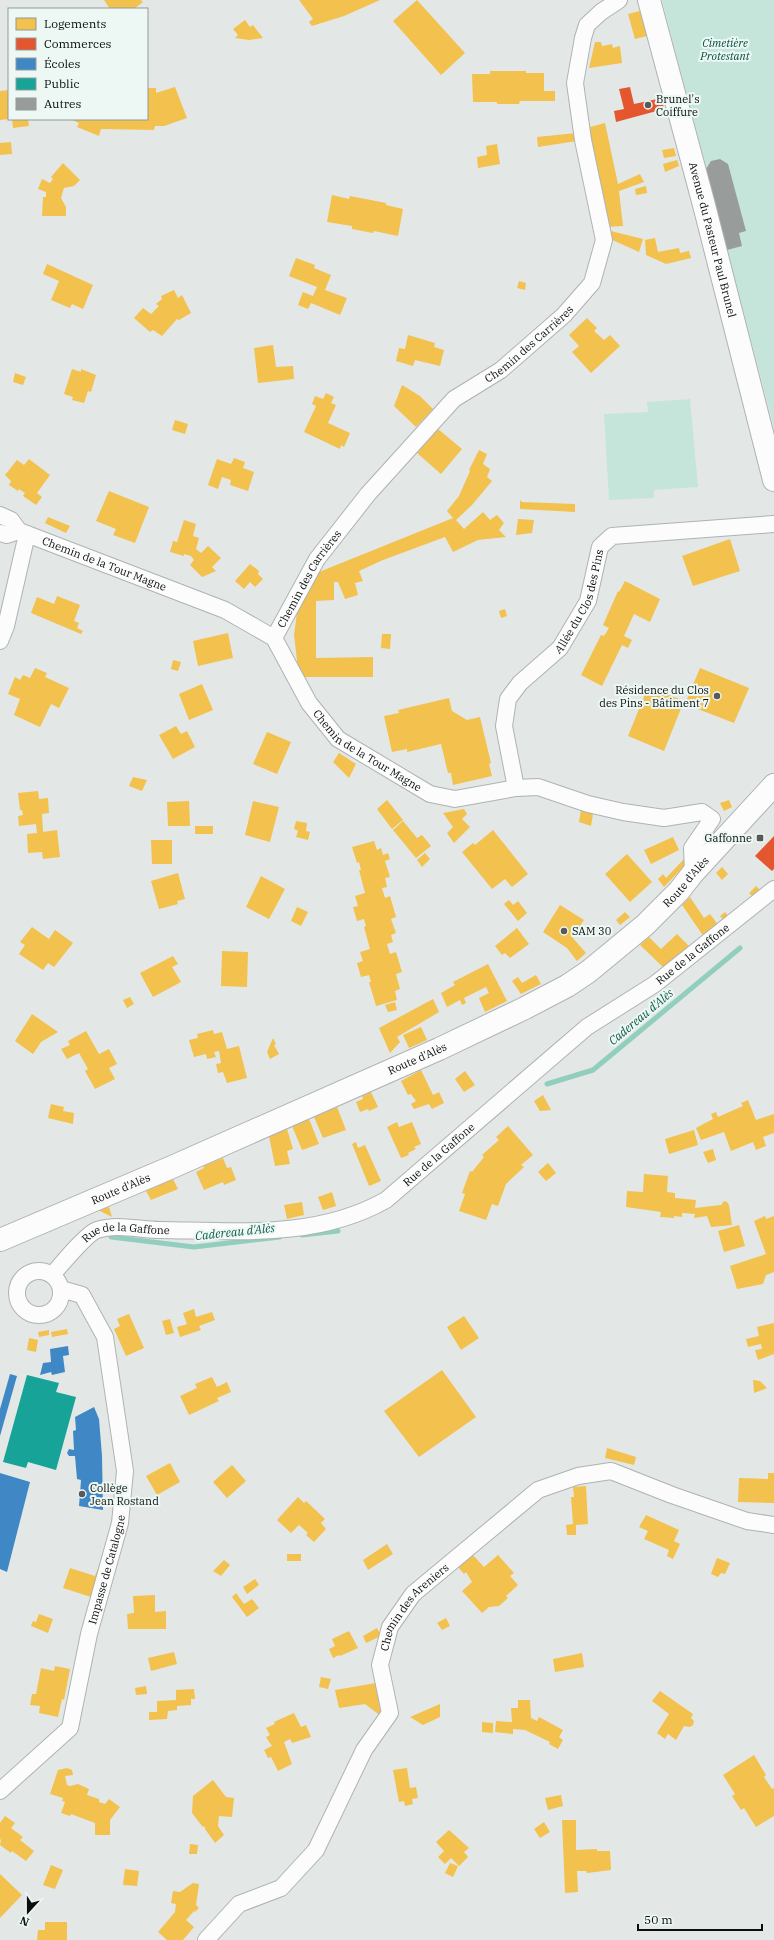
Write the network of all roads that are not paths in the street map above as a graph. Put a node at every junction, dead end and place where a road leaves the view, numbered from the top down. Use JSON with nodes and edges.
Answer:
{"nodes":[{"id":1,"x":619,"y":0,"type":"edge"},
{"id":2,"x":649,"y":0,"type":"edge"},
{"id":3,"x":774,"y":480,"type":"edge"},
{"id":4,"x":0,"y":515,"type":"edge"},
{"id":5,"x":774,"y":524,"type":"edge"},
{"id":6,"x":23,"y":532,"type":"junction"},
{"id":7,"x":0,"y":533,"type":"edge"},
{"id":8,"x":274,"y":638,"type":"junction"},
{"id":9,"x":0,"y":641,"type":"edge"},
{"id":10,"x":774,"y":785,"type":"edge"},
{"id":11,"x":516,"y":788,"type":"junction"},
{"id":12,"x":692,"y":873,"type":"junction"},
{"id":13,"x":774,"y":889,"type":"edge"},
{"id":14,"x":1,"y":1239,"type":"edge"},
{"id":15,"x":52,"y":1275,"type":"junction"},
{"id":16,"x":61,"y":1289,"type":"junction"},
{"id":17,"x":774,"y":1525,"type":"edge"},
{"id":18,"x":0,"y":1791,"type":"edge"},
{"id":19,"x":206,"y":1940,"type":"edge"}],
"edges":[{"from":1,"to":8,"type":"street","name":"Chemin des Carrières"},
{"from":2,"to":3,"type":"main road","name":"Avenue du Pasteur Paul Brunel"},
{"from":4,"to":6,"type":"street","name":"Chemin de la Tour Magne"},
{"from":5,"to":11,"type":"street","name":"Allée du Clos des Pins"},
{"from":6,"to":7,"type":"street","name":"Chemin de la Tour Magne"},
{"from":6,"to":8,"type":"street","name":"Chemin de la Tour Magne"},
{"from":6,"to":9,"type":"street"},
{"from":8,"to":11,"type":"street","name":"Chemin de la Tour Magne"},
{"from":10,"to":12,"type":"main road","name":"Route d'Alès"},
{"from":11,"to":12,"type":"street","name":"Chemin de la Tour Magne"},
{"from":12,"to":14,"type":"main road","name":"Route d'Alès"},
{"from":13,"to":15,"type":"street","name":"Rue de la Gaffone"},
{"from":15,"to":16,"type":"street"},
{"from":15,"to":16,"type":"street"},
{"from":16,"to":18,"type":"street","name":"Impasse de Catalogne"},
{"from":17,"to":19,"type":"street","name":"Chemin des Areniers"}]}
